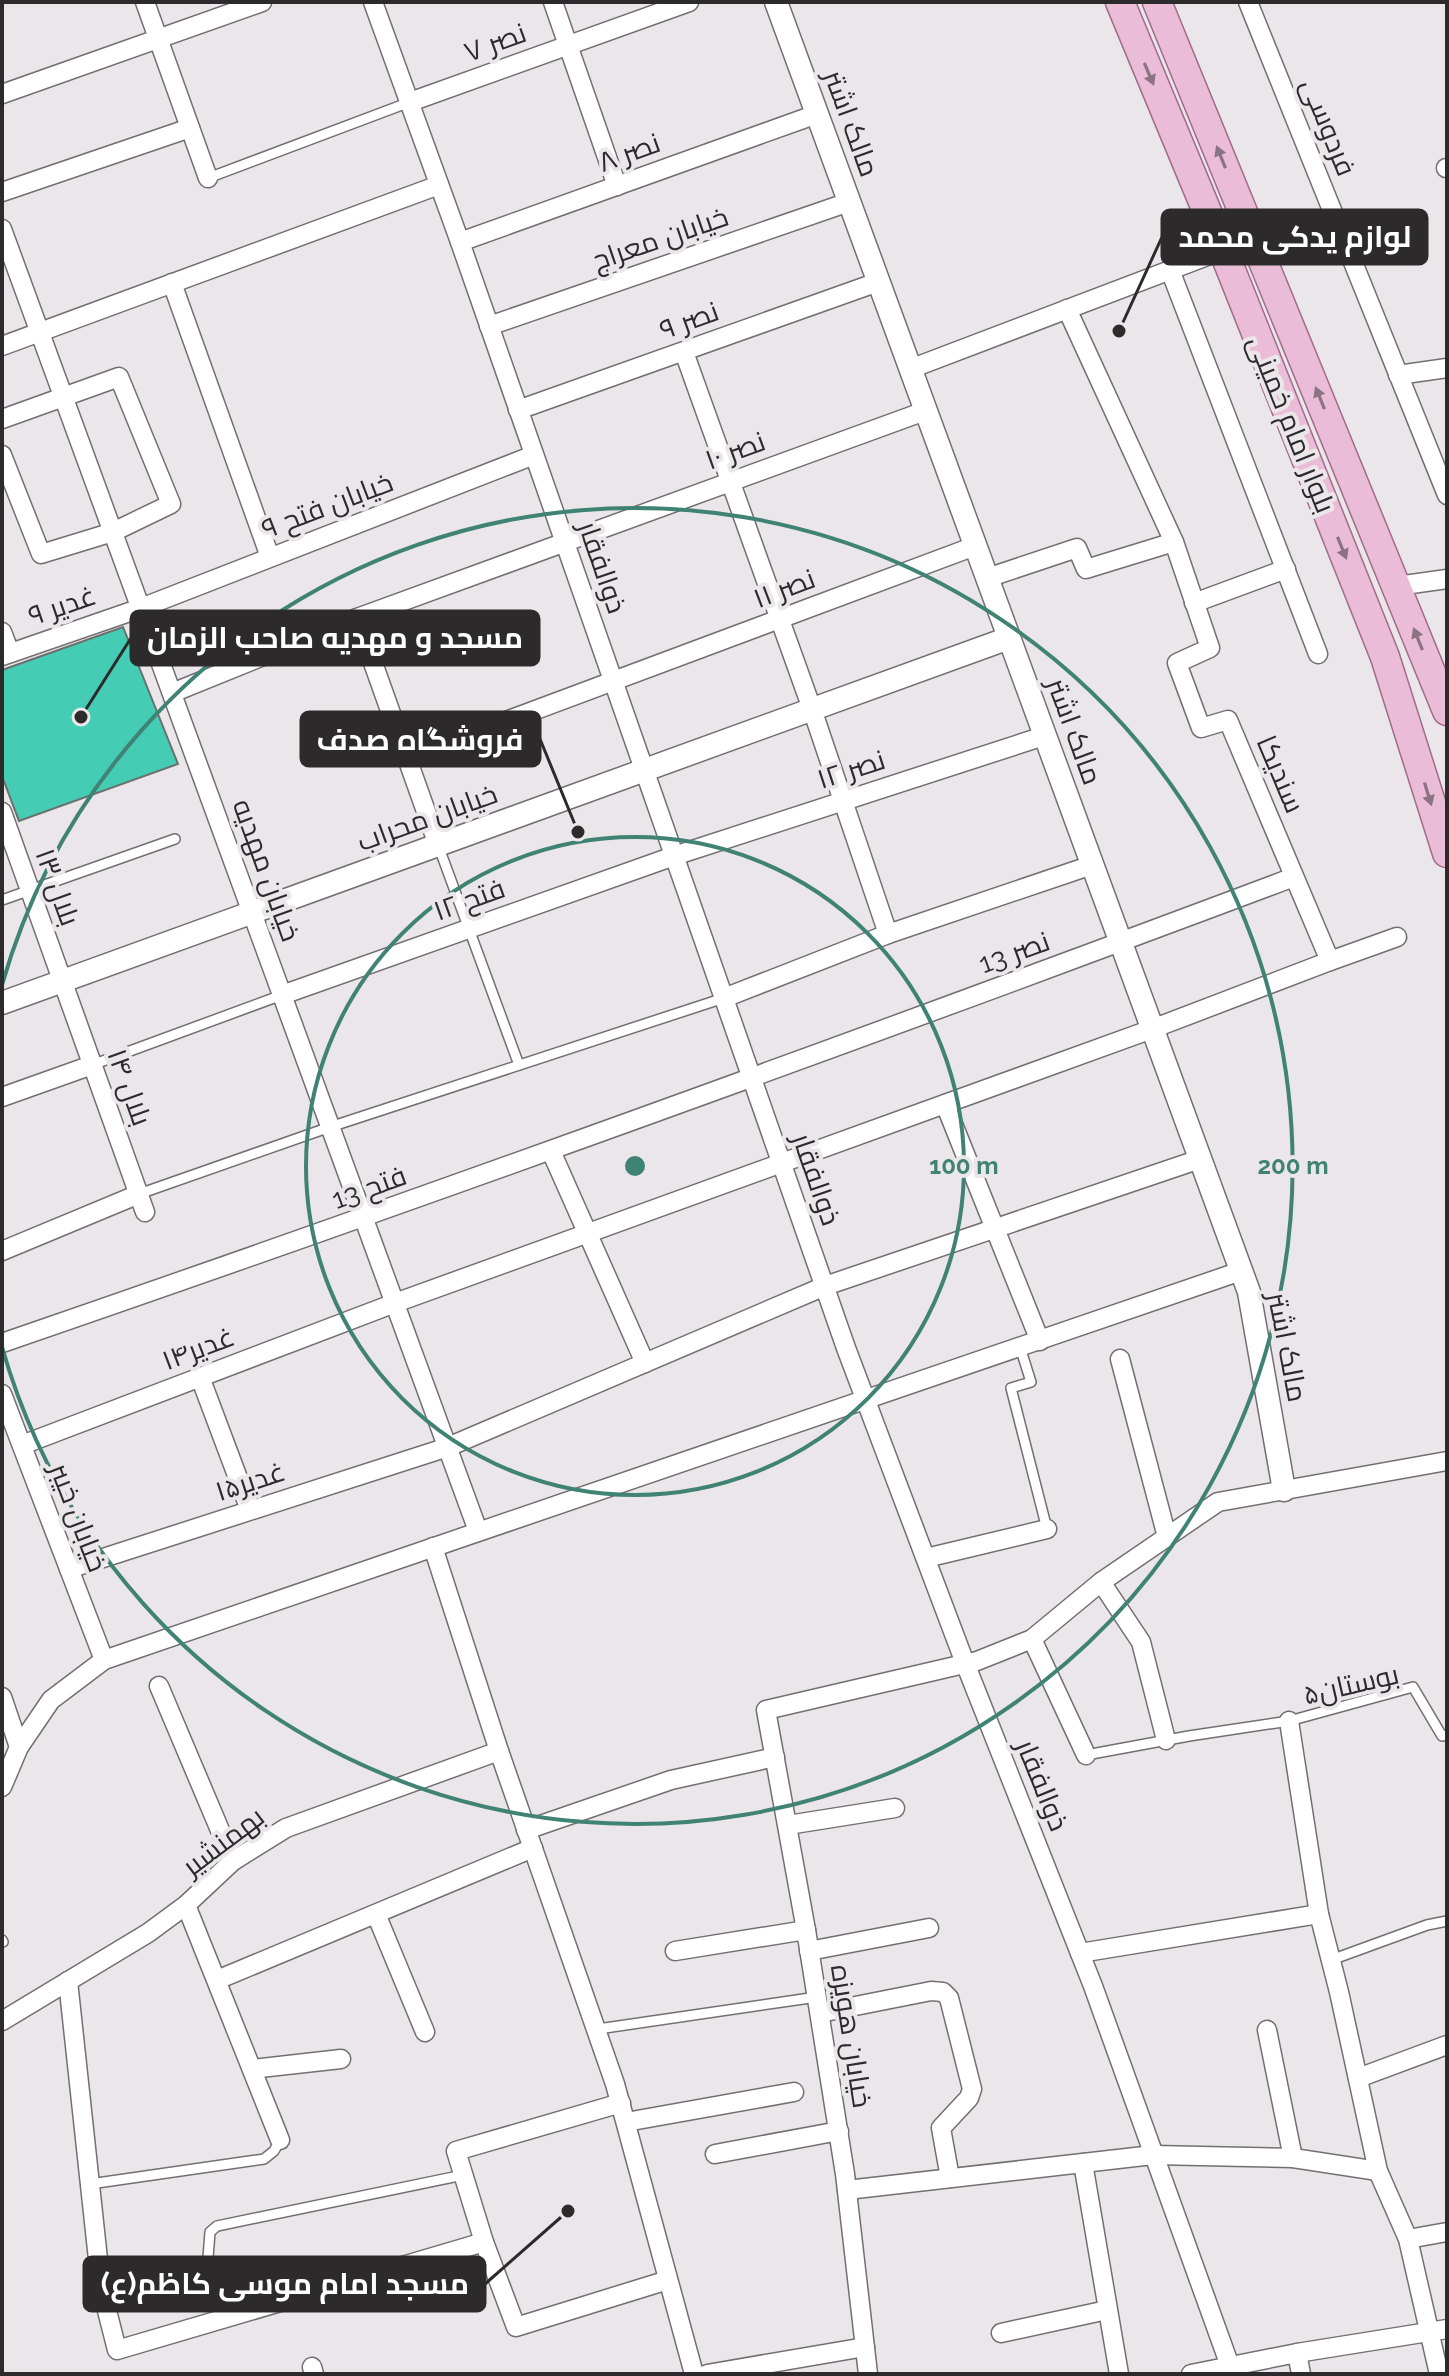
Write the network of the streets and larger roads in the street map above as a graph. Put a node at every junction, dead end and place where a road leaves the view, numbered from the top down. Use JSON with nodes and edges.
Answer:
{"nodes":[{"id":1,"x":145,"y":2,"type":"edge"},
{"id":2,"x":262,"y":2,"type":"edge"},
{"id":3,"x":373,"y":2,"type":"edge"},
{"id":4,"x":553,"y":2,"type":"edge"},
{"id":5,"x":689,"y":2,"type":"edge"},
{"id":6,"x":776,"y":2,"type":"edge"},
{"id":7,"x":1120,"y":2,"type":"edge"},
{"id":8,"x":1157,"y":2,"type":"edge"},
{"id":9,"x":1248,"y":2,"type":"edge"},
{"id":10,"x":158,"y":39,"type":"junction"},
{"id":11,"x":569,"y":45,"type":"junction"},
{"id":12,"x":2,"y":94,"type":"edge"},
{"id":13,"x":410,"y":102,"type":"junction"},
{"id":14,"x":817,"y":114,"type":"junction"},
{"id":15,"x":190,"y":128,"type":"junction"},
{"id":16,"x":208,"y":178,"type":"road end"},
{"id":17,"x":439,"y":185,"type":"junction"},
{"id":18,"x":617,"y":186,"type":"junction"},
{"id":19,"x":2,"y":192,"type":"edge"},
{"id":20,"x":849,"y":202,"type":"junction"},
{"id":21,"x":2,"y":229,"type":"edge"},
{"id":22,"x":460,"y":242,"type":"junction"},
{"id":23,"x":1223,"y":250,"type":"junction"},
{"id":24,"x":1170,"y":270,"type":"junction"},
{"id":25,"x":878,"y":282,"type":"junction"},
{"id":26,"x":172,"y":283,"type":"junction"},
{"id":27,"x":1067,"y":309,"type":"junction"},
{"id":28,"x":489,"y":326,"type":"junction"},
{"id":29,"x":40,"y":332,"type":"junction"},
{"id":30,"x":2,"y":346,"type":"edge"},
{"id":31,"x":684,"y":352,"type":"junction"},
{"id":32,"x":1447,"y":368,"type":"edge"},
{"id":33,"x":910,"y":369,"type":"junction"},
{"id":34,"x":1398,"y":375,"type":"junction"},
{"id":35,"x":63,"y":397,"type":"junction"},
{"id":36,"x":518,"y":410,"type":"junction"},
{"id":37,"x":925,"y":411,"type":"junction"},
{"id":38,"x":2,"y":419,"type":"edge"},
{"id":39,"x":2,"y":455,"type":"edge"},
{"id":40,"x":534,"y":455,"type":"junction"},
{"id":41,"x":731,"y":482,"type":"junction"},
{"id":42,"x":1447,"y":495,"type":"edge"},
{"id":43,"x":113,"y":532,"type":"junction"},
{"id":44,"x":1174,"y":542,"type":"junction"},
{"id":45,"x":565,"y":543,"type":"junction"},
{"id":46,"x":975,"y":546,"type":"junction"},
{"id":47,"x":270,"y":557,"type":"junction"},
{"id":48,"x":1286,"y":569,"type":"junction"},
{"id":49,"x":987,"y":578,"type":"junction"},
{"id":50,"x":1447,"y":579,"type":"edge"},
{"id":51,"x":1397,"y":586,"type":"junction"},
{"id":52,"x":1194,"y":603,"type":"junction"},
{"id":53,"x":141,"y":608,"type":"junction"},
{"id":54,"x":357,"y":618,"type":"junction"},
{"id":55,"x":780,"y":619,"type":"junction"},
{"id":56,"x":2,"y":632,"type":"edge"},
{"id":57,"x":1009,"y":638,"type":"junction"},
{"id":58,"x":6,"y":654,"type":"edge"},
{"id":59,"x":1318,"y":654,"type":"dead end"},
{"id":60,"x":614,"y":682,"type":"junction"},
{"id":61,"x":172,"y":693,"type":"junction"},
{"id":62,"x":812,"y":709,"type":"junction"},
{"id":63,"x":1447,"y":711,"type":"edge"},
{"id":64,"x":1044,"y":736,"type":"junction"},
{"id":65,"x":407,"y":758,"type":"junction"},
{"id":66,"x":644,"y":770,"type":"junction"},
{"id":67,"x":843,"y":801,"type":"junction"},
{"id":68,"x":2,"y":812,"type":"edge"},
{"id":69,"x":438,"y":845,"type":"junction"},
{"id":70,"x":1447,"y":853,"type":"edge"},
{"id":71,"x":674,"y":856,"type":"junction"},
{"id":72,"x":1092,"y":865,"type":"junction"},
{"id":73,"x":1294,"y":877,"type":"junction"},
{"id":74,"x":252,"y":912,"type":"junction"},
{"id":75,"x":888,"y":934,"type":"junction"},
{"id":76,"x":1397,"y":937,"type":"dead end"},
{"id":77,"x":1120,"y":942,"type":"junction"},
{"id":78,"x":1330,"y":961,"type":"junction"},
{"id":79,"x":62,"y":981,"type":"junction"},
{"id":80,"x":282,"y":995,"type":"junction"},
{"id":81,"x":724,"y":998,"type":"junction"},
{"id":82,"x":2,"y":1003,"type":"edge"},
{"id":83,"x":1152,"y":1029,"type":"junction"},
{"id":84,"x":92,"y":1065,"type":"junction"},
{"id":85,"x":753,"y":1079,"type":"junction"},
{"id":86,"x":2,"y":1097,"type":"edge"},
{"id":87,"x":945,"y":1104,"type":"junction"},
{"id":88,"x":551,"y":1151,"type":"junction"},
{"id":89,"x":1200,"y":1159,"type":"junction"},
{"id":90,"x":782,"y":1164,"type":"junction"},
{"id":91,"x":139,"y":1194,"type":"junction"},
{"id":92,"x":145,"y":1212,"type":"dead end"},
{"id":93,"x":364,"y":1219,"type":"junction"},
{"id":94,"x":995,"y":1228,"type":"junction"},
{"id":95,"x":588,"y":1234,"type":"junction"},
{"id":96,"x":2,"y":1251,"type":"edge"},
{"id":97,"x":1241,"y":1271,"type":"junction"},
{"id":98,"x":825,"y":1286,"type":"junction"},
{"id":99,"x":395,"y":1303,"type":"junction"},
{"id":100,"x":1040,"y":1341,"type":"junction"},
{"id":101,"x":2,"y":1343,"type":"edge"},
{"id":102,"x":1120,"y":1359,"type":"dead end"},
{"id":103,"x":645,"y":1363,"type":"junction"},
{"id":104,"x":200,"y":1377,"type":"junction"},
{"id":105,"x":2,"y":1394,"type":"edge"},
{"id":106,"x":866,"y":1401,"type":"junction"},
{"id":107,"x":22,"y":1445,"type":"junction"},
{"id":108,"x":448,"y":1447,"type":"junction"},
{"id":109,"x":1447,"y":1461,"type":"edge"},
{"id":110,"x":1284,"y":1490,"type":"junction"},
{"id":111,"x":250,"y":1510,"type":"junction"},
{"id":112,"x":1047,"y":1529,"type":"road end"},
{"id":113,"x":478,"y":1531,"type":"junction"},
{"id":114,"x":1167,"y":1537,"type":"junction"},
{"id":115,"x":433,"y":1547,"type":"junction"},
{"id":116,"x":926,"y":1558,"type":"junction"},
{"id":117,"x":69,"y":1569,"type":"junction"},
{"id":118,"x":1101,"y":1582,"type":"junction"},
{"id":119,"x":1032,"y":1639,"type":"junction"},
{"id":120,"x":104,"y":1660,"type":"junction"},
{"id":121,"x":965,"y":1663,"type":"junction"},
{"id":122,"x":159,"y":1686,"type":"dead end"},
{"id":123,"x":2,"y":1697,"type":"edge"},
{"id":124,"x":1289,"y":1721,"type":"road end"},
{"id":125,"x":1166,"y":1740,"type":"road end"},
{"id":126,"x":19,"y":1747,"type":"junction"},
{"id":127,"x":499,"y":1751,"type":"junction"},
{"id":128,"x":1086,"y":1755,"type":"road end"},
{"id":129,"x":775,"y":1757,"type":"junction"},
{"id":130,"x":2,"y":1787,"type":"edge"},
{"id":131,"x":895,"y":1808,"type":"dead end"},
{"id":132,"x":788,"y":1825,"type":"junction"},
{"id":133,"x":526,"y":1830,"type":"junction"},
{"id":134,"x":533,"y":1848,"type":"junction"},
{"id":135,"x":233,"y":1861,"type":"junction"},
{"id":136,"x":186,"y":1905,"type":"junction"},
{"id":137,"x":376,"y":1914,"type":"junction"},
{"id":138,"x":1319,"y":1914,"type":"junction"},
{"id":139,"x":929,"y":1928,"type":"dead end"},
{"id":140,"x":806,"y":1930,"type":"junction"},
{"id":141,"x":675,"y":1951,"type":"dead end"},
{"id":142,"x":809,"y":1951,"type":"junction"},
{"id":143,"x":1080,"y":1953,"type":"junction"},
{"id":144,"x":217,"y":1980,"type":"junction"},
{"id":145,"x":68,"y":1981,"type":"junction"},
{"id":146,"x":819,"y":2005,"type":"junction"},
{"id":147,"x":2,"y":2021,"type":"edge"},
{"id":148,"x":1267,"y":2030,"type":"dead end"},
{"id":149,"x":425,"y":2032,"type":"dead end"},
{"id":150,"x":1447,"y":2045,"type":"edge"},
{"id":151,"x":341,"y":2059,"type":"dead end"},
{"id":152,"x":252,"y":2069,"type":"junction"},
{"id":153,"x":1358,"y":2078,"type":"junction"},
{"id":154,"x":794,"y":2092,"type":"dead end"},
{"id":155,"x":621,"y":2103,"type":"junction"},
{"id":156,"x":626,"y":2122,"type":"junction"},
{"id":157,"x":839,"y":2131,"type":"junction"},
{"id":158,"x":280,"y":2140,"type":"road end"},
{"id":159,"x":715,"y":2154,"type":"dead end"},
{"id":160,"x":1153,"y":2155,"type":"junction"},
{"id":161,"x":1293,"y":2158,"type":"junction"},
{"id":162,"x":1083,"y":2163,"type":"junction"},
{"id":163,"x":1378,"y":2171,"type":"junction"},
{"id":164,"x":950,"y":2178,"type":"junction"},
{"id":165,"x":847,"y":2190,"type":"junction"},
{"id":166,"x":1447,"y":2232,"type":"edge"},
{"id":167,"x":1408,"y":2239,"type":"junction"},
{"id":168,"x":484,"y":2242,"type":"junction"},
{"id":169,"x":668,"y":2280,"type":"junction"},
{"id":170,"x":1107,"y":2310,"type":"junction"},
{"id":171,"x":1438,"y":2331,"type":"edge"},
{"id":172,"x":1001,"y":2333,"type":"dead end"},
{"id":173,"x":865,"y":2347,"type":"junction"},
{"id":174,"x":1297,"y":2353,"type":"junction"},
{"id":175,"x":1230,"y":2366,"type":"junction"},
{"id":176,"x":694,"y":2374,"type":"edge"},
{"id":177,"x":707,"y":2374,"type":"edge"},
{"id":178,"x":868,"y":2374,"type":"edge"},
{"id":179,"x":1119,"y":2374,"type":"edge"},
{"id":180,"x":1191,"y":2374,"type":"edge"},
{"id":181,"x":1301,"y":2374,"type":"edge"},
{"id":182,"x":1439,"y":2374,"type":"edge"}],
"edges":[{"from":1,"to":10,"type":"street"},
{"from":2,"to":10,"type":"street"},
{"from":3,"to":13,"type":"street","name":"ذوالفقار"},
{"from":4,"to":11,"type":"street"},
{"from":5,"to":11,"type":"street","name":"نصر ۷"},
{"from":6,"to":14,"type":"street","name":"مالک اشتر"},
{"from":7,"to":23,"type":"main road","name":"بلوار امام خمینی","one_way":true},
{"from":51,"to":8,"type":"main road","name":"بلوار امام خمینی","one_way":true},
{"from":9,"to":34,"type":"street","name":"فردوسی"},
{"from":10,"to":12,"type":"street"},
{"from":10,"to":15,"type":"street"},
{"from":11,"to":13,"type":"street","name":"نصر ۷"},
{"from":11,"to":18,"type":"street"},
{"from":13,"to":17,"type":"street","name":"ذوالفقار"},
{"from":14,"to":18,"type":"street","name":"نصر ۸"},
{"from":14,"to":20,"type":"street","name":"مالک اشتر"},
{"from":15,"to":16,"type":"street"},
{"from":15,"to":19,"type":"street"},
{"from":17,"to":22,"type":"street","name":"ذوالفقار"},
{"from":17,"to":26,"type":"street"},
{"from":18,"to":22,"type":"street","name":"نصر ۸"},
{"from":20,"to":25,"type":"street","name":"مالک اشتر"},
{"from":20,"to":28,"type":"street","name":"خیابان معراج"},
{"from":21,"to":29,"type":"street","name":"خیابان مهدیه"},
{"from":22,"to":28,"type":"street","name":"ذوالفقار"},
{"from":23,"to":24,"type":"street"},
{"from":23,"to":70,"type":"main road","name":"بلوار امام خمینی","one_way":true},
{"from":24,"to":27,"type":"street"},
{"from":24,"to":48,"type":"street"},
{"from":25,"to":31,"type":"street","name":"نصر ۹"},
{"from":25,"to":33,"type":"street","name":"مالک اشتر"},
{"from":26,"to":29,"type":"street"},
{"from":26,"to":47,"type":"street"},
{"from":27,"to":33,"type":"street"},
{"from":27,"to":44,"type":"street","name":"سندیکا"},
{"from":28,"to":36,"type":"street","name":"ذوالفقار"},
{"from":29,"to":30,"type":"street"},
{"from":29,"to":35,"type":"street","name":"خیابان مهدیه"},
{"from":31,"to":36,"type":"street","name":"نصر ۹"},
{"from":31,"to":41,"type":"street"},
{"from":32,"to":34,"type":"street"},
{"from":33,"to":37,"type":"street","name":"مالک اشتر"},
{"from":34,"to":42,"type":"street","name":"فردوسی"},
{"from":35,"to":38,"type":"street"},
{"from":35,"to":43,"type":"street","name":"خیابان مهدیه"},
{"from":35,"to":43,"type":"street"},
{"from":36,"to":40,"type":"street","name":"ذوالفقار"},
{"from":37,"to":41,"type":"street","name":"نصر ۱۰"},
{"from":37,"to":46,"type":"street","name":"مالک اشتر"},
{"from":39,"to":43,"type":"street"},
{"from":40,"to":45,"type":"street","name":"ذوالفقار"},
{"from":40,"to":47,"type":"street","name":"خیابان فتح ۹"},
{"from":41,"to":45,"type":"street","name":"نصر ۱۰"},
{"from":41,"to":55,"type":"street"},
{"from":43,"to":53,"type":"street","name":"خیابان مهدیه"},
{"from":44,"to":49,"type":"street"},
{"from":44,"to":52,"type":"street","name":"سندیکا"},
{"from":45,"to":54,"type":"street","name":"نصر ۱۰"},
{"from":45,"to":60,"type":"street","name":"ذوالفقار"},
{"from":46,"to":49,"type":"street","name":"مالک اشتر"},
{"from":46,"to":55,"type":"street","name":"نصر ۱۱"},
{"from":47,"to":53,"type":"street","name":"خیابان فتح ۹"},
{"from":48,"to":52,"type":"street"},
{"from":48,"to":59,"type":"street"},
{"from":49,"to":57,"type":"street","name":"مالک اشتر"},
{"from":50,"to":51,"type":"street"},
{"from":63,"to":51,"type":"main road","name":"بلوار امام خمینی","one_way":true},
{"from":52,"to":73,"type":"street","name":"سندیکا"},
{"from":53,"to":58,"type":"street","name":"غدیر ۹"},
{"from":53,"to":61,"type":"street","name":"خیابان مهدیه"},
{"from":54,"to":61,"type":"street","name":"نصر ۱۰"},
{"from":54,"to":65,"type":"street"},
{"from":55,"to":60,"type":"street","name":"نصر ۱۱"},
{"from":55,"to":62,"type":"street"},
{"from":56,"to":58,"type":"street"},
{"from":57,"to":62,"type":"street","name":"خیابان محراب"},
{"from":57,"to":64,"type":"street","name":"مالک اشتر"},
{"from":60,"to":65,"type":"street","name":"نصر ۱۱"},
{"from":60,"to":66,"type":"street","name":"ذوالفقار"},
{"from":61,"to":74,"type":"street","name":"خیابان مهدیه"},
{"from":62,"to":66,"type":"street","name":"خیابان محراب"},
{"from":62,"to":67,"type":"street"},
{"from":64,"to":67,"type":"street","name":"نصر ۱۲"},
{"from":64,"to":72,"type":"street","name":"مالک اشتر"},
{"from":65,"to":69,"type":"street"},
{"from":66,"to":69,"type":"street","name":"خیابان محراب"},
{"from":66,"to":71,"type":"street","name":"ذوالفقار"},
{"from":67,"to":71,"type":"street","name":"نصر ۱۲"},
{"from":67,"to":75,"type":"street"},
{"from":68,"to":79,"type":"street","name":"بلال ۱۳"},
{"from":69,"to":74,"type":"street","name":"خیابان محراب"},
{"from":71,"to":80,"type":"street","name":"فتح ۱۲"},
{"from":71,"to":81,"type":"street","name":"ذوالفقار"},
{"from":72,"to":75,"type":"street"},
{"from":72,"to":77,"type":"street","name":"مالک اشتر"},
{"from":73,"to":77,"type":"street","name":"نصر 13"},
{"from":73,"to":78,"type":"street","name":"سندیکا"},
{"from":74,"to":79,"type":"street","name":"خیابان محراب"},
{"from":74,"to":80,"type":"street","name":"خیابان مهدیه"},
{"from":75,"to":81,"type":"street"},
{"from":76,"to":78,"type":"street"},
{"from":77,"to":83,"type":"street","name":"مالک اشتر"},
{"from":77,"to":85,"type":"street","name":"نصر 13"},
{"from":78,"to":83,"type":"street"},
{"from":79,"to":82,"type":"street","name":"خیابان محراب"},
{"from":79,"to":84,"type":"street","name":"بلال ۱۴"},
{"from":80,"to":93,"type":"street","name":"خیابان مهدیه"},
{"from":81,"to":85,"type":"street","name":"ذوالفقار"},
{"from":83,"to":87,"type":"street","name":"غدیر۱۴"},
{"from":83,"to":89,"type":"street","name":"مالک اشتر"},
{"from":84,"to":86,"type":"street"},
{"from":84,"to":91,"type":"street","name":"بلال ۱۴"},
{"from":85,"to":88,"type":"street","name":"فتح 13"},
{"from":85,"to":90,"type":"street","name":"ذوالفقار"},
{"from":87,"to":90,"type":"street","name":"غدیر۱۴"},
{"from":87,"to":94,"type":"street"},
{"from":88,"to":93,"type":"street","name":"فتح 13"},
{"from":88,"to":95,"type":"street"},
{"from":89,"to":94,"type":"street","name":"غدیر۱۵"},
{"from":89,"to":97,"type":"street","name":"مالک اشتر"},
{"from":90,"to":95,"type":"street","name":"غدیر۱۴"},
{"from":90,"to":98,"type":"street","name":"ذوالفقار"},
{"from":91,"to":92,"type":"street","name":"بلال ۱۴"},
{"from":91,"to":96,"type":"street"},
{"from":93,"to":99,"type":"street","name":"خیابان مهدیه"},
{"from":93,"to":101,"type":"street","name":"فتح 13"},
{"from":94,"to":98,"type":"street","name":"غدیر۱۵"},
{"from":94,"to":100,"type":"street"},
{"from":95,"to":99,"type":"street","name":"غدیر۱۴"},
{"from":95,"to":103,"type":"street"},
{"from":97,"to":100,"type":"street"},
{"from":97,"to":110,"type":"street","name":"مالک اشتر"},
{"from":98,"to":103,"type":"street","name":"غدیر۱۵"},
{"from":98,"to":106,"type":"street","name":"ذوالفقار"},
{"from":99,"to":104,"type":"street","name":"غدیر۱۴"},
{"from":99,"to":108,"type":"street","name":"خیابان مهدیه"},
{"from":100,"to":106,"type":"street"},
{"from":102,"to":114,"type":"street"},
{"from":103,"to":108,"type":"street","name":"غدیر۱۵"},
{"from":104,"to":107,"type":"street","name":"غدیر۱۴"},
{"from":104,"to":111,"type":"street"},
{"from":105,"to":107,"type":"street","name":"خیابان خیبر"},
{"from":106,"to":113,"type":"street"},
{"from":106,"to":116,"type":"street","name":"ذوالفقار"},
{"from":107,"to":117,"type":"street","name":"خیابان خیبر"},
{"from":108,"to":111,"type":"street","name":"غدیر۱۵"},
{"from":108,"to":113,"type":"street","name":"خیابان مهدیه"},
{"from":109,"to":110,"type":"street"},
{"from":110,"to":114,"type":"street"},
{"from":111,"to":117,"type":"street","name":"غدیر۱۵"},
{"from":112,"to":116,"type":"street"},
{"from":113,"to":115,"type":"street"},
{"from":114,"to":118,"type":"street"},
{"from":115,"to":120,"type":"street"},
{"from":115,"to":127,"type":"street"},
{"from":116,"to":121,"type":"street","name":"ذوالفقار"},
{"from":117,"to":120,"type":"street","name":"خیابان خیبر"},
{"from":118,"to":119,"type":"street"},
{"from":118,"to":125,"type":"street"},
{"from":119,"to":121,"type":"street"},
{"from":119,"to":128,"type":"street"},
{"from":120,"to":126,"type":"street"},
{"from":121,"to":129,"type":"street","name":"خیابان هویزه"},
{"from":121,"to":143,"type":"street","name":"ذوالفقار"},
{"from":122,"to":135,"type":"street"},
{"from":123,"to":126,"type":"street"},
{"from":124,"to":138,"type":"street"},
{"from":126,"to":130,"type":"street"},
{"from":127,"to":133,"type":"street"},
{"from":127,"to":135,"type":"street","name":"بهمنشیر"},
{"from":129,"to":132,"type":"street","name":"خیابان هویزه"},
{"from":129,"to":133,"type":"street"},
{"from":131,"to":132,"type":"street"},
{"from":132,"to":140,"type":"street","name":"خیابان هویزه"},
{"from":133,"to":134,"type":"street"},
{"from":134,"to":137,"type":"street"},
{"from":134,"to":155,"type":"street"},
{"from":135,"to":136,"type":"street","name":"بهمنشیر"},
{"from":136,"to":144,"type":"street"},
{"from":136,"to":145,"type":"street","name":"بهمنشیر"},
{"from":137,"to":144,"type":"street"},
{"from":137,"to":149,"type":"street"},
{"from":138,"to":143,"type":"street"},
{"from":138,"to":153,"type":"street"},
{"from":139,"to":142,"type":"street"},
{"from":140,"to":141,"type":"street"},
{"from":140,"to":142,"type":"street","name":"خیابان هویزه"},
{"from":142,"to":146,"type":"street","name":"خیابان هویزه"},
{"from":143,"to":160,"type":"street","name":"ذوالفقار"},
{"from":144,"to":152,"type":"street"},
{"from":145,"to":147,"type":"street","name":"بهمنشیر"},
{"from":145,"to":168,"type":"street"},
{"from":146,"to":157,"type":"street","name":"خیابان هویزه"},
{"from":146,"to":164,"type":"street"},
{"from":148,"to":161,"type":"street"},
{"from":150,"to":153,"type":"street"},
{"from":151,"to":152,"type":"street"},
{"from":152,"to":158,"type":"street"},
{"from":153,"to":163,"type":"street"},
{"from":154,"to":156,"type":"street"},
{"from":155,"to":156,"type":"street"},
{"from":155,"to":168,"type":"street"},
{"from":156,"to":169,"type":"street"},
{"from":157,"to":159,"type":"street"},
{"from":157,"to":165,"type":"street","name":"خیابان هویزه"},
{"from":160,"to":161,"type":"street"},
{"from":160,"to":162,"type":"street"},
{"from":160,"to":175,"type":"street","name":"ذوالفقار"},
{"from":161,"to":163,"type":"street"},
{"from":162,"to":164,"type":"street"},
{"from":162,"to":170,"type":"street"},
{"from":163,"to":167,"type":"street"},
{"from":164,"to":165,"type":"street"},
{"from":165,"to":173,"type":"street","name":"خیابان هویزه"},
{"from":166,"to":167,"type":"street"},
{"from":167,"to":171,"type":"street"},
{"from":168,"to":169,"type":"street"},
{"from":169,"to":176,"type":"street"},
{"from":170,"to":172,"type":"street"},
{"from":170,"to":179,"type":"street"},
{"from":171,"to":174,"type":"street"},
{"from":171,"to":182,"type":"street"},
{"from":173,"to":177,"type":"street"},
{"from":173,"to":178,"type":"street","name":"خیابان هویزه"},
{"from":174,"to":175,"type":"street"},
{"from":174,"to":181,"type":"street"},
{"from":175,"to":180,"type":"street"}]}
